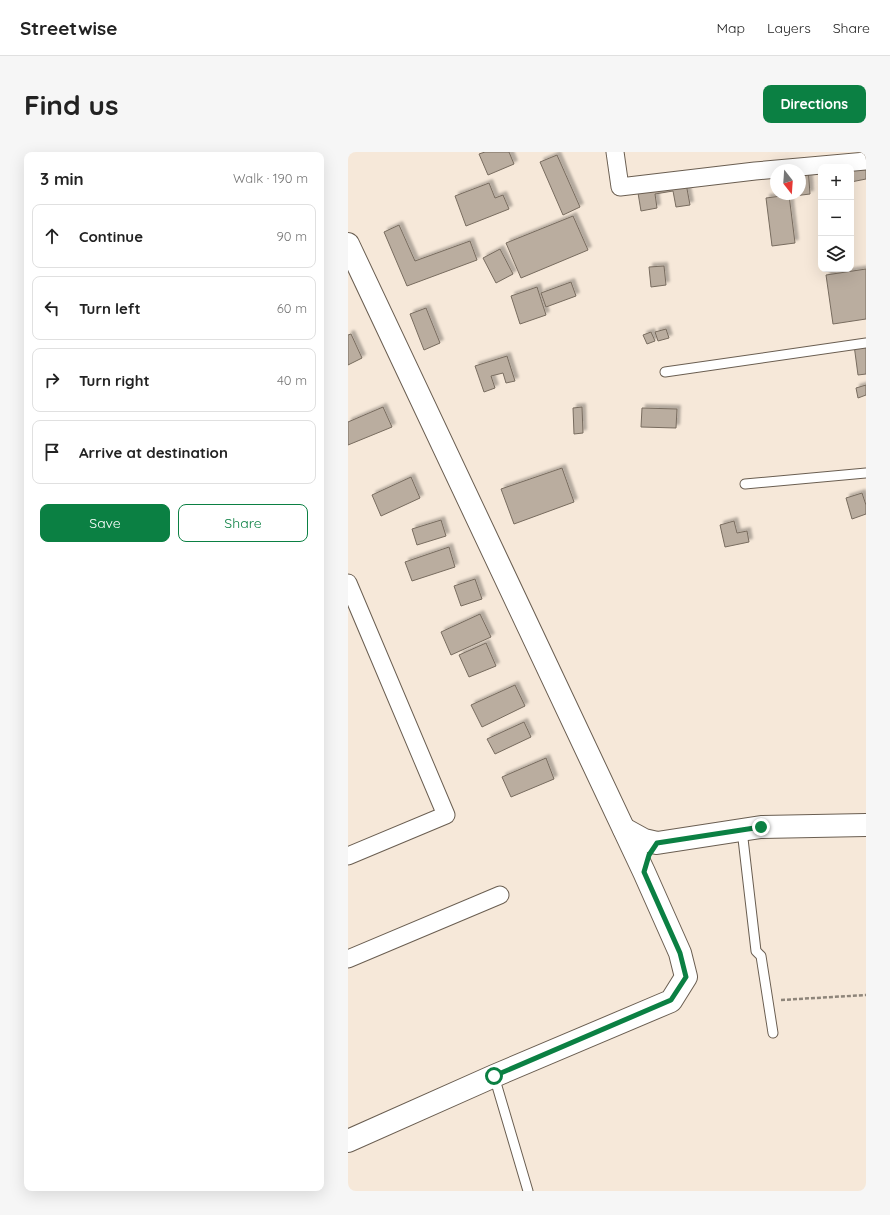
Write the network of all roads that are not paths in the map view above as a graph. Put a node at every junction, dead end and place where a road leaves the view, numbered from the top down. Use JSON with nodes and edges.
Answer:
{"nodes":[{"id":1,"x":615,"y":152,"type":"edge"},
{"id":2,"x":866,"y":161,"type":"edge"},
{"id":3,"x":348,"y":244,"type":"edge"},
{"id":4,"x":866,"y":343,"type":"edge"},
{"id":5,"x":665,"y":372,"type":"dead end"},
{"id":6,"x":866,"y":473,"type":"edge"},
{"id":7,"x":745,"y":484,"type":"dead end"},
{"id":8,"x":348,"y":583,"type":"edge"},
{"id":9,"x":866,"y":825,"type":"edge"},
{"id":10,"x":624,"y":829,"type":"junction"},
{"id":11,"x":742,"y":830,"type":"junction"},
{"id":12,"x":657,"y":843,"type":"junction"},
{"id":13,"x":348,"y":856,"type":"edge"},
{"id":14,"x":644,"y":872,"type":"junction"},
{"id":15,"x":500,"y":895,"type":"dead end"},
{"id":16,"x":348,"y":959,"type":"edge"},
{"id":17,"x":773,"y":1033,"type":"dead end"},
{"id":18,"x":494,"y":1076,"type":"junction"},
{"id":19,"x":348,"y":1141,"type":"edge"},
{"id":20,"x":528,"y":1191,"type":"edge"}],
"edges":[{"from":1,"to":2,"type":"street"},
{"from":3,"to":10,"type":"street"},
{"from":4,"to":5,"type":"lane"},
{"from":6,"to":7,"type":"lane"},
{"from":8,"to":13,"type":"street"},
{"from":9,"to":11,"type":"street"},
{"from":10,"to":12,"type":"street"},
{"from":10,"to":14,"type":"street"},
{"from":11,"to":12,"type":"street"},
{"from":11,"to":17,"type":"lane"},
{"from":12,"to":14,"type":"street"},
{"from":14,"to":18,"type":"street"},
{"from":15,"to":16,"type":"street"},
{"from":18,"to":19,"type":"street"},
{"from":18,"to":20,"type":"lane"}]}
